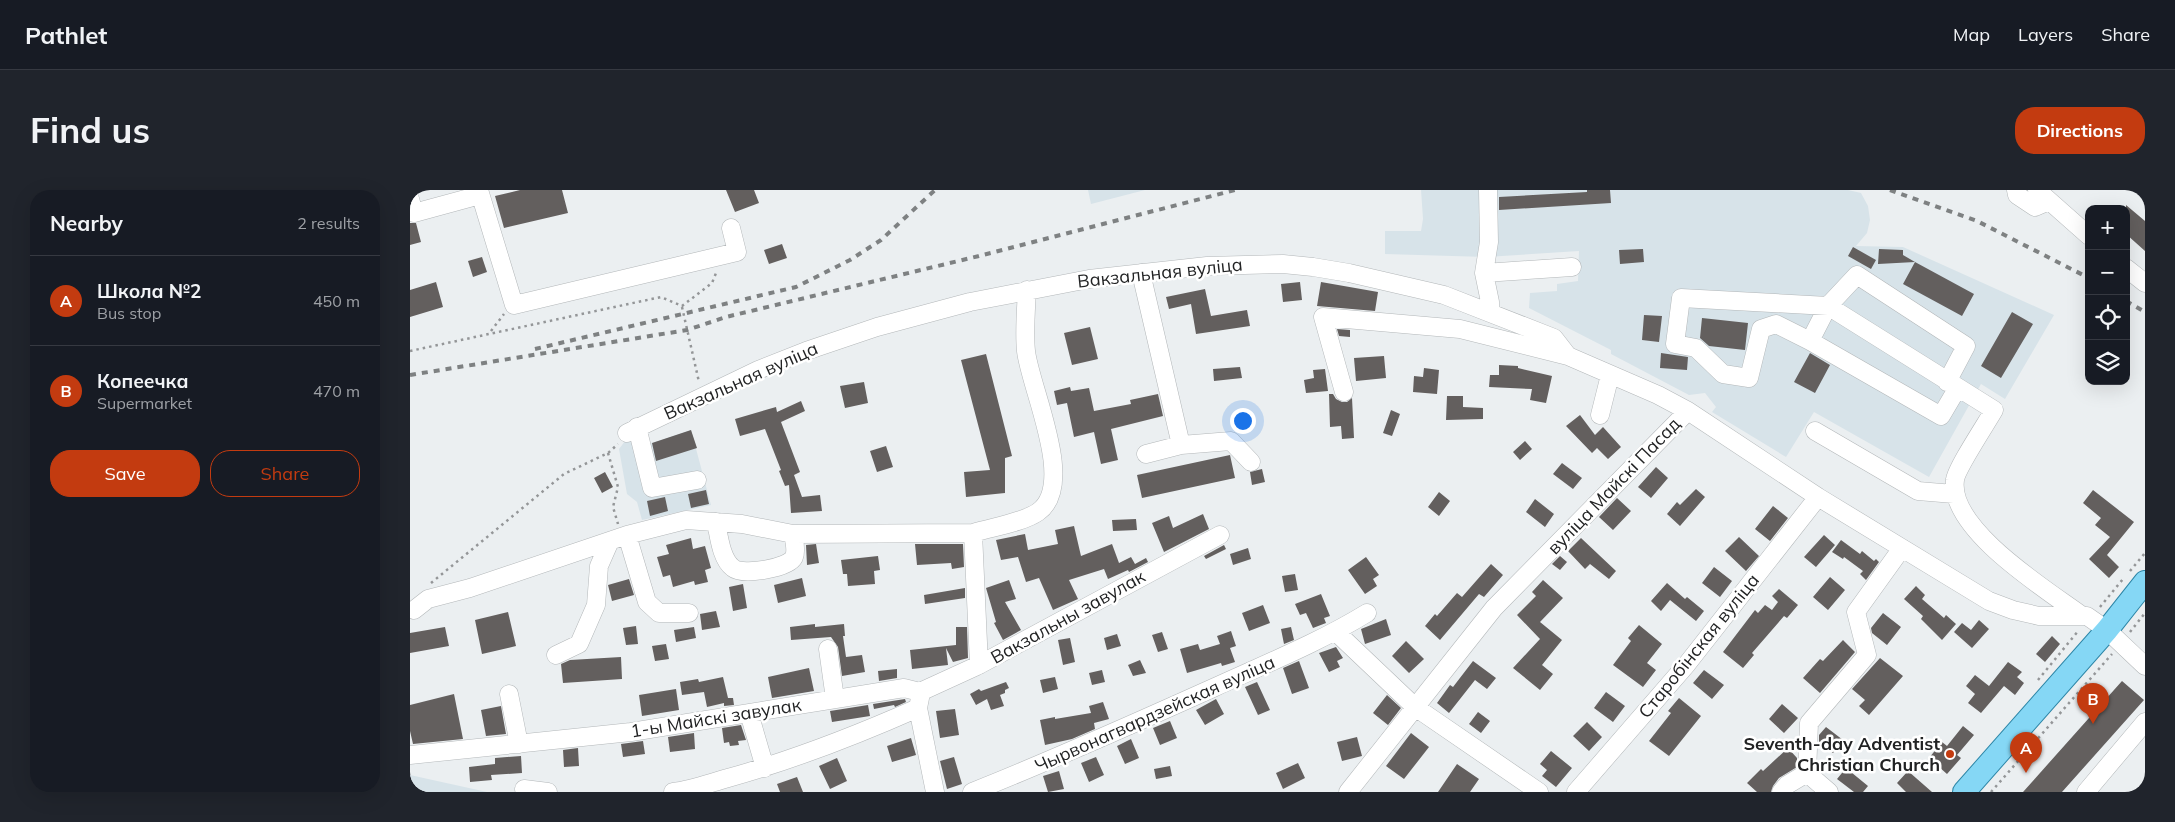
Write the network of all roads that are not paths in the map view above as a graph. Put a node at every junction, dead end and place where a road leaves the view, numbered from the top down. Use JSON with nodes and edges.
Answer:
{"nodes":[{"id":1,"x":1488,"y":190,"type":"edge"},
{"id":2,"x":2016,"y":190,"type":"edge"},
{"id":3,"x":479,"y":193,"type":"edge"},
{"id":4,"x":2043,"y":196,"type":"edge"},
{"id":5,"x":410,"y":199,"type":"edge"},
{"id":6,"x":731,"y":228,"type":"dead end"},
{"id":7,"x":2085,"y":233,"type":"edge"},
{"id":8,"x":1572,"y":267,"type":"dead end"},
{"id":9,"x":2130,"y":271,"type":"edge"},
{"id":10,"x":1141,"y":272,"type":"junction"},
{"id":11,"x":1484,"y":272,"type":"junction"},
{"id":12,"x":2145,"y":283,"type":"edge"},
{"id":13,"x":1027,"y":290,"type":"junction"},
{"id":14,"x":1828,"y":306,"type":"junction"},
{"id":15,"x":1490,"y":312,"type":"junction"},
{"id":16,"x":1810,"y":341,"type":"junction"},
{"id":17,"x":1568,"y":356,"type":"junction"},
{"id":18,"x":1610,"y":375,"type":"junction"},
{"id":19,"x":1952,"y":385,"type":"junction"},
{"id":20,"x":1344,"y":392,"type":"dead end"},
{"id":21,"x":1688,"y":411,"type":"junction"},
{"id":22,"x":1600,"y":415,"type":"dead end"},
{"id":23,"x":1815,"y":431,"type":"dead end"},
{"id":24,"x":1181,"y":445,"type":"junction"},
{"id":25,"x":1146,"y":454,"type":"dead end"},
{"id":26,"x":1251,"y":462,"type":"dead end"},
{"id":27,"x":696,"y":480,"type":"dead end"},
{"id":28,"x":1954,"y":494,"type":"junction"},
{"id":29,"x":1818,"y":497,"type":"junction"},
{"id":30,"x":716,"y":522,"type":"junction"},
{"id":31,"x":972,"y":532,"type":"junction"},
{"id":32,"x":793,"y":534,"type":"junction"},
{"id":33,"x":1220,"y":535,"type":"dead end"},
{"id":34,"x":620,"y":538,"type":"junction"},
{"id":35,"x":1902,"y":548,"type":"junction"},
{"id":36,"x":2145,"y":582,"type":"edge"},
{"id":37,"x":414,"y":610,"type":"dead end"},
{"id":38,"x":689,"y":613,"type":"dead end"},
{"id":39,"x":1367,"y":613,"type":"dead end"},
{"id":40,"x":2100,"y":626,"type":"junction"},
{"id":41,"x":1336,"y":632,"type":"junction"},
{"id":42,"x":828,"y":650,"type":"dead end"},
{"id":43,"x":556,"y":655,"type":"dead end"},
{"id":44,"x":979,"y":665,"type":"junction"},
{"id":45,"x":2145,"y":666,"type":"edge"},
{"id":46,"x":509,"y":694,"type":"dead end"},
{"id":47,"x":835,"y":699,"type":"junction"},
{"id":48,"x":919,"y":700,"type":"junction"},
{"id":49,"x":1415,"y":707,"type":"junction"},
{"id":50,"x":749,"y":713,"type":"junction"},
{"id":51,"x":2145,"y":722,"type":"edge"},
{"id":52,"x":519,"y":744,"type":"junction"},
{"id":53,"x":410,"y":756,"type":"edge"},
{"id":54,"x":765,"y":768,"type":"junction"},
{"id":55,"x":1807,"y":774,"type":"junction"},
{"id":56,"x":524,"y":789,"type":"dead end"},
{"id":57,"x":548,"y":792,"type":"edge"},
{"id":58,"x":673,"y":792,"type":"edge"},
{"id":59,"x":935,"y":792,"type":"edge"},
{"id":60,"x":972,"y":792,"type":"edge"},
{"id":61,"x":1348,"y":792,"type":"edge"},
{"id":62,"x":1538,"y":792,"type":"edge"},
{"id":63,"x":1576,"y":792,"type":"edge"},
{"id":64,"x":1782,"y":792,"type":"edge"},
{"id":65,"x":1829,"y":792,"type":"edge"},
{"id":66,"x":1964,"y":792,"type":"edge"},
{"id":67,"x":2086,"y":792,"type":"edge"}],
"edges":[{"from":1,"to":11,"type":"street"},
{"from":2,"to":4,"type":"street"},
{"from":3,"to":5,"type":"street"},
{"from":3,"to":6,"type":"street"},
{"from":4,"to":7,"type":"street"},
{"from":8,"to":11,"type":"street"},
{"from":9,"to":12,"type":"street"},
{"from":10,"to":13,"type":"street","name":"Вакзальная вуліца"},
{"from":10,"to":15,"type":"street","name":"Вакзальная вуліца"},
{"from":10,"to":24,"type":"street"},
{"from":11,"to":15,"type":"street"},
{"from":13,"to":27,"type":"street","name":"Вакзальная вуліца"},
{"from":13,"to":31,"type":"street"},
{"from":14,"to":16,"type":"street"},
{"from":14,"to":16,"type":"street"},
{"from":14,"to":19,"type":"street"},
{"from":14,"to":19,"type":"street"},
{"from":15,"to":17,"type":"street","name":"Вакзальная вуліца"},
{"from":16,"to":19,"type":"street"},
{"from":17,"to":18,"type":"street","name":"Вакзальная вуліца"},
{"from":17,"to":20,"type":"street"},
{"from":18,"to":21,"type":"street","name":"Вакзальная вуліца"},
{"from":18,"to":22,"type":"street"},
{"from":19,"to":28,"type":"street"},
{"from":21,"to":29,"type":"street","name":"вуліца Майскі Пасад"},
{"from":21,"to":49,"type":"street","name":"вуліца Майскі Пасад"},
{"from":23,"to":28,"type":"street"},
{"from":24,"to":25,"type":"street"},
{"from":24,"to":26,"type":"street"},
{"from":28,"to":40,"type":"street"},
{"from":29,"to":35,"type":"street","name":"вуліца Майскі Пасад"},
{"from":29,"to":63,"type":"street","name":"Старобінская вуліца"},
{"from":30,"to":32,"type":"street"},
{"from":30,"to":32,"type":"street"},
{"from":30,"to":34,"type":"street"},
{"from":31,"to":32,"type":"street"},
{"from":31,"to":44,"type":"street","name":"Вакзальны завулак"},
{"from":33,"to":44,"type":"street","name":"Вакзальны завулак"},
{"from":34,"to":37,"type":"street"},
{"from":34,"to":38,"type":"street"},
{"from":34,"to":43,"type":"street"},
{"from":35,"to":40,"type":"street","name":"вуліца Майскі Пасад"},
{"from":35,"to":55,"type":"street"},
{"from":36,"to":40,"type":"main road"},
{"from":39,"to":41,"type":"street","name":"Чырвонагвардзейская вуліца"},
{"from":40,"to":45,"type":"street"},
{"from":40,"to":66,"type":"main road"},
{"from":41,"to":49,"type":"street"},
{"from":41,"to":60,"type":"street","name":"Чырвонагвардзейская вуліца"},
{"from":42,"to":47,"type":"street"},
{"from":44,"to":48,"type":"street"},
{"from":46,"to":52,"type":"street"},
{"from":47,"to":48,"type":"street","name":"1-ы Майскі завулак"},
{"from":47,"to":50,"type":"street","name":"1-ы Майскі завулак"},
{"from":48,"to":54,"type":"street"},
{"from":48,"to":59,"type":"street"},
{"from":49,"to":61,"type":"street","name":"вуліца Майскі Пасад"},
{"from":49,"to":62,"type":"street"},
{"from":50,"to":52,"type":"street","name":"1-ы Майскі завулак"},
{"from":50,"to":54,"type":"street"},
{"from":51,"to":67,"type":"street"},
{"from":52,"to":53,"type":"street","name":"1-ы Майскі завулак"},
{"from":54,"to":58,"type":"street"},
{"from":55,"to":64,"type":"street"},
{"from":55,"to":65,"type":"street"},
{"from":56,"to":57,"type":"street"}]}
